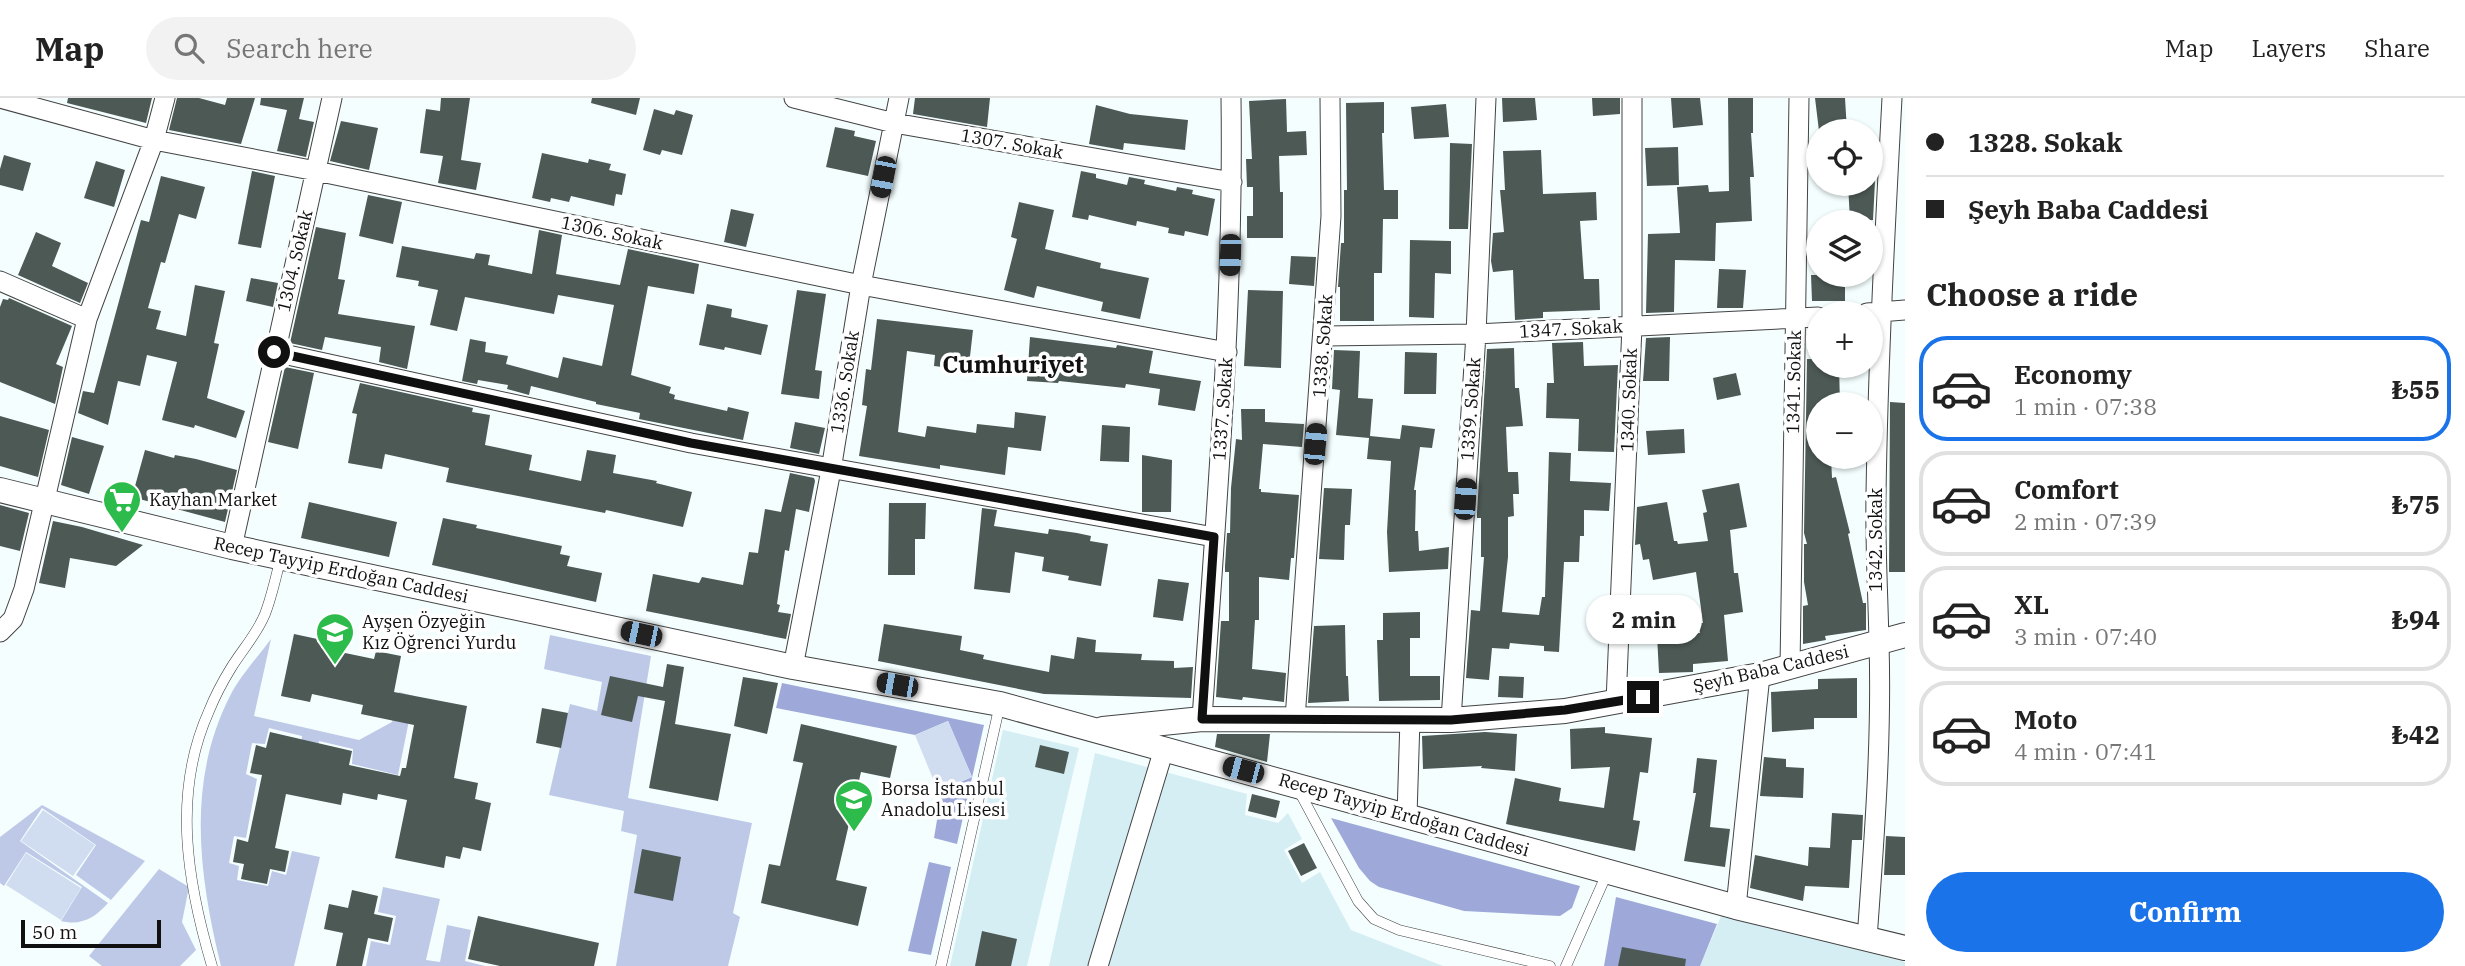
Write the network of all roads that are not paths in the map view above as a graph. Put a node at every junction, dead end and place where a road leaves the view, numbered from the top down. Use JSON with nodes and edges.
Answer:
{"nodes":[{"id":1,"x":0,"y":98,"type":"edge"},
{"id":2,"x":165,"y":98,"type":"edge"},
{"id":3,"x":332,"y":98,"type":"edge"},
{"id":4,"x":794,"y":98,"type":"edge"},
{"id":5,"x":899,"y":98,"type":"edge"},
{"id":6,"x":1231,"y":98,"type":"edge"},
{"id":7,"x":1330,"y":98,"type":"edge"},
{"id":8,"x":1486,"y":98,"type":"edge"},
{"id":9,"x":1632,"y":98,"type":"edge"},
{"id":10,"x":1799,"y":98,"type":"edge"},
{"id":11,"x":1892,"y":98,"type":"edge"},
{"id":12,"x":894,"y":123,"type":"junction"},
{"id":13,"x":154,"y":140,"type":"junction"},
{"id":14,"x":316,"y":172,"type":"junction"},
{"id":15,"x":1232,"y":182,"type":"junction"},
{"id":16,"x":0,"y":281,"type":"edge"},
{"id":17,"x":860,"y":285,"type":"junction"},
{"id":18,"x":1875,"y":301,"type":"edge"},
{"id":19,"x":1905,"y":310,"type":"edge"},
{"id":20,"x":1883,"y":312,"type":"edge"},
{"id":21,"x":87,"y":318,"type":"junction"},
{"id":22,"x":1806,"y":318,"type":"edge"},
{"id":23,"x":1795,"y":319,"type":"junction"},
{"id":24,"x":1632,"y":326,"type":"junction"},
{"id":25,"x":1476,"y":334,"type":"junction"},
{"id":26,"x":1324,"y":336,"type":"junction"},
{"id":27,"x":274,"y":352,"type":"junction"},
{"id":28,"x":1227,"y":352,"type":"junction"},
{"id":29,"x":1875,"y":378,"type":"edge"},
{"id":30,"x":831,"y":470,"type":"junction"},
{"id":31,"x":0,"y":490,"type":"edge"},
{"id":32,"x":43,"y":501,"type":"junction"},
{"id":33,"x":1214,"y":537,"type":"junction"},
{"id":34,"x":232,"y":547,"type":"junction"},
{"id":35,"x":281,"y":557,"type":"junction"},
{"id":36,"x":0,"y":632,"type":"edge"},
{"id":37,"x":1905,"y":635,"type":"edge"},
{"id":38,"x":1879,"y":643,"type":"junction"},
{"id":39,"x":793,"y":667,"type":"junction"},
{"id":40,"x":1790,"y":667,"type":"junction"},
{"id":41,"x":1760,"y":675,"type":"junction"},
{"id":42,"x":1616,"y":702,"type":"junction"},
{"id":43,"x":1000,"y":704,"type":"junction"},
{"id":44,"x":1202,"y":719,"type":"junction"},
{"id":45,"x":1295,"y":719,"type":"junction"},
{"id":46,"x":1410,"y":719,"type":"junction"},
{"id":47,"x":1451,"y":720,"type":"junction"},
{"id":48,"x":1092,"y":730,"type":"junction"},
{"id":49,"x":1164,"y":749,"type":"junction"},
{"id":50,"x":1295,"y":784,"type":"junction"},
{"id":51,"x":1407,"y":816,"type":"junction"},
{"id":52,"x":1608,"y":871,"type":"junction"},
{"id":53,"x":1736,"y":906,"type":"junction"},
{"id":54,"x":1867,"y":939,"type":"junction"},
{"id":55,"x":1905,"y":948,"type":"edge"},
{"id":56,"x":212,"y":966,"type":"edge"},
{"id":57,"x":941,"y":966,"type":"edge"},
{"id":58,"x":1098,"y":966,"type":"edge"},
{"id":59,"x":1550,"y":966,"type":"edge"},
{"id":60,"x":1566,"y":966,"type":"edge"}],
"edges":[{"from":1,"to":13,"type":"street","name":"1306. Sokak"},
{"from":2,"to":13,"type":"street"},
{"from":3,"to":14,"type":"street","name":"1304. Sokak"},
{"from":4,"to":12,"type":"street","name":"1307. Sokak"},
{"from":5,"to":12,"type":"street","name":"1336. Sokak"},
{"from":6,"to":15,"type":"street","name":"1337. Sokak"},
{"from":7,"to":26,"type":"street","name":"1338. Sokak"},
{"from":8,"to":25,"type":"street","name":"1339. Sokak"},
{"from":9,"to":24,"type":"street","name":"1340. Sokak"},
{"from":10,"to":23,"type":"street","name":"1341. Sokak"},
{"from":11,"to":18,"type":"street","name":"1342. Sokak"},
{"from":12,"to":15,"type":"street","name":"1307. Sokak"},
{"from":12,"to":17,"type":"street","name":"1336. Sokak"},
{"from":13,"to":14,"type":"street","name":"1306. Sokak"},
{"from":13,"to":21,"type":"street"},
{"from":14,"to":17,"type":"street","name":"1306. Sokak"},
{"from":14,"to":27,"type":"street","name":"1304. Sokak"},
{"from":15,"to":28,"type":"street","name":"1337. Sokak"},
{"from":16,"to":21,"type":"street"},
{"from":17,"to":28,"type":"street","name":"1306. Sokak"},
{"from":17,"to":30,"type":"street","name":"1336. Sokak"},
{"from":19,"to":20,"type":"street"},
{"from":21,"to":32,"type":"street"},
{"from":22,"to":23,"type":"street","name":"1347. Sokak"},
{"from":23,"to":24,"type":"street","name":"1347. Sokak"},
{"from":23,"to":40,"type":"street","name":"1341. Sokak"},
{"from":24,"to":25,"type":"street","name":"1347. Sokak"},
{"from":24,"to":42,"type":"street","name":"1340. Sokak"},
{"from":25,"to":26,"type":"street","name":"1347. Sokak"},
{"from":25,"to":47,"type":"street","name":"1339. Sokak"},
{"from":26,"to":45,"type":"street","name":"1338. Sokak"},
{"from":27,"to":30,"type":"street"},
{"from":27,"to":34,"type":"street","name":"1304. Sokak"},
{"from":28,"to":33,"type":"street","name":"1337. Sokak"},
{"from":29,"to":38,"type":"street","name":"1342. Sokak"},
{"from":30,"to":33,"type":"street"},
{"from":30,"to":39,"type":"street","name":"1336. Sokak"},
{"from":31,"to":32,"type":"street","name":"Recep Tayyip Erdoğan Caddesi"},
{"from":32,"to":34,"type":"street","name":"Recep Tayyip Erdoğan Caddesi"},
{"from":32,"to":36,"type":"street"},
{"from":33,"to":44,"type":"street","name":"1337. Sokak"},
{"from":34,"to":35,"type":"street","name":"Recep Tayyip Erdoğan Caddesi"},
{"from":35,"to":39,"type":"street","name":"Recep Tayyip Erdoğan Caddesi"},
{"from":35,"to":56,"type":"lane"},
{"from":37,"to":38,"type":"street","name":"Şeyh Baba Caddesi"},
{"from":38,"to":40,"type":"street","name":"Şeyh Baba Caddesi"},
{"from":38,"to":54,"type":"street","name":"1342. Sokak"},
{"from":39,"to":43,"type":"street","name":"Recep Tayyip Erdoğan Caddesi"},
{"from":40,"to":41,"type":"street","name":"Şeyh Baba Caddesi"},
{"from":41,"to":42,"type":"street","name":"Şeyh Baba Caddesi"},
{"from":41,"to":53,"type":"street"},
{"from":42,"to":47,"type":"street","name":"Şeyh Baba Caddesi"},
{"from":43,"to":48,"type":"street","name":"Recep Tayyip Erdoğan Caddesi"},
{"from":43,"to":57,"type":"lane"},
{"from":44,"to":45,"type":"street","name":"Şeyh Baba Caddesi"},
{"from":44,"to":48,"type":"street","name":"Şeyh Baba Caddesi"},
{"from":45,"to":46,"type":"street","name":"Şeyh Baba Caddesi"},
{"from":46,"to":47,"type":"street","name":"Şeyh Baba Caddesi"},
{"from":46,"to":51,"type":"street"},
{"from":48,"to":49,"type":"street","name":"Recep Tayyip Erdoğan Caddesi"},
{"from":49,"to":50,"type":"street","name":"Recep Tayyip Erdoğan Caddesi"},
{"from":49,"to":58,"type":"street"},
{"from":50,"to":51,"type":"street","name":"Recep Tayyip Erdoğan Caddesi"},
{"from":50,"to":59,"type":"lane"},
{"from":51,"to":52,"type":"street","name":"Recep Tayyip Erdoğan Caddesi"},
{"from":52,"to":53,"type":"street","name":"Recep Tayyip Erdoğan Caddesi"},
{"from":52,"to":60,"type":"lane"},
{"from":53,"to":54,"type":"street","name":"Recep Tayyip Erdoğan Caddesi"},
{"from":54,"to":55,"type":"street","name":"Recep Tayyip Erdoğan Caddesi"}]}
